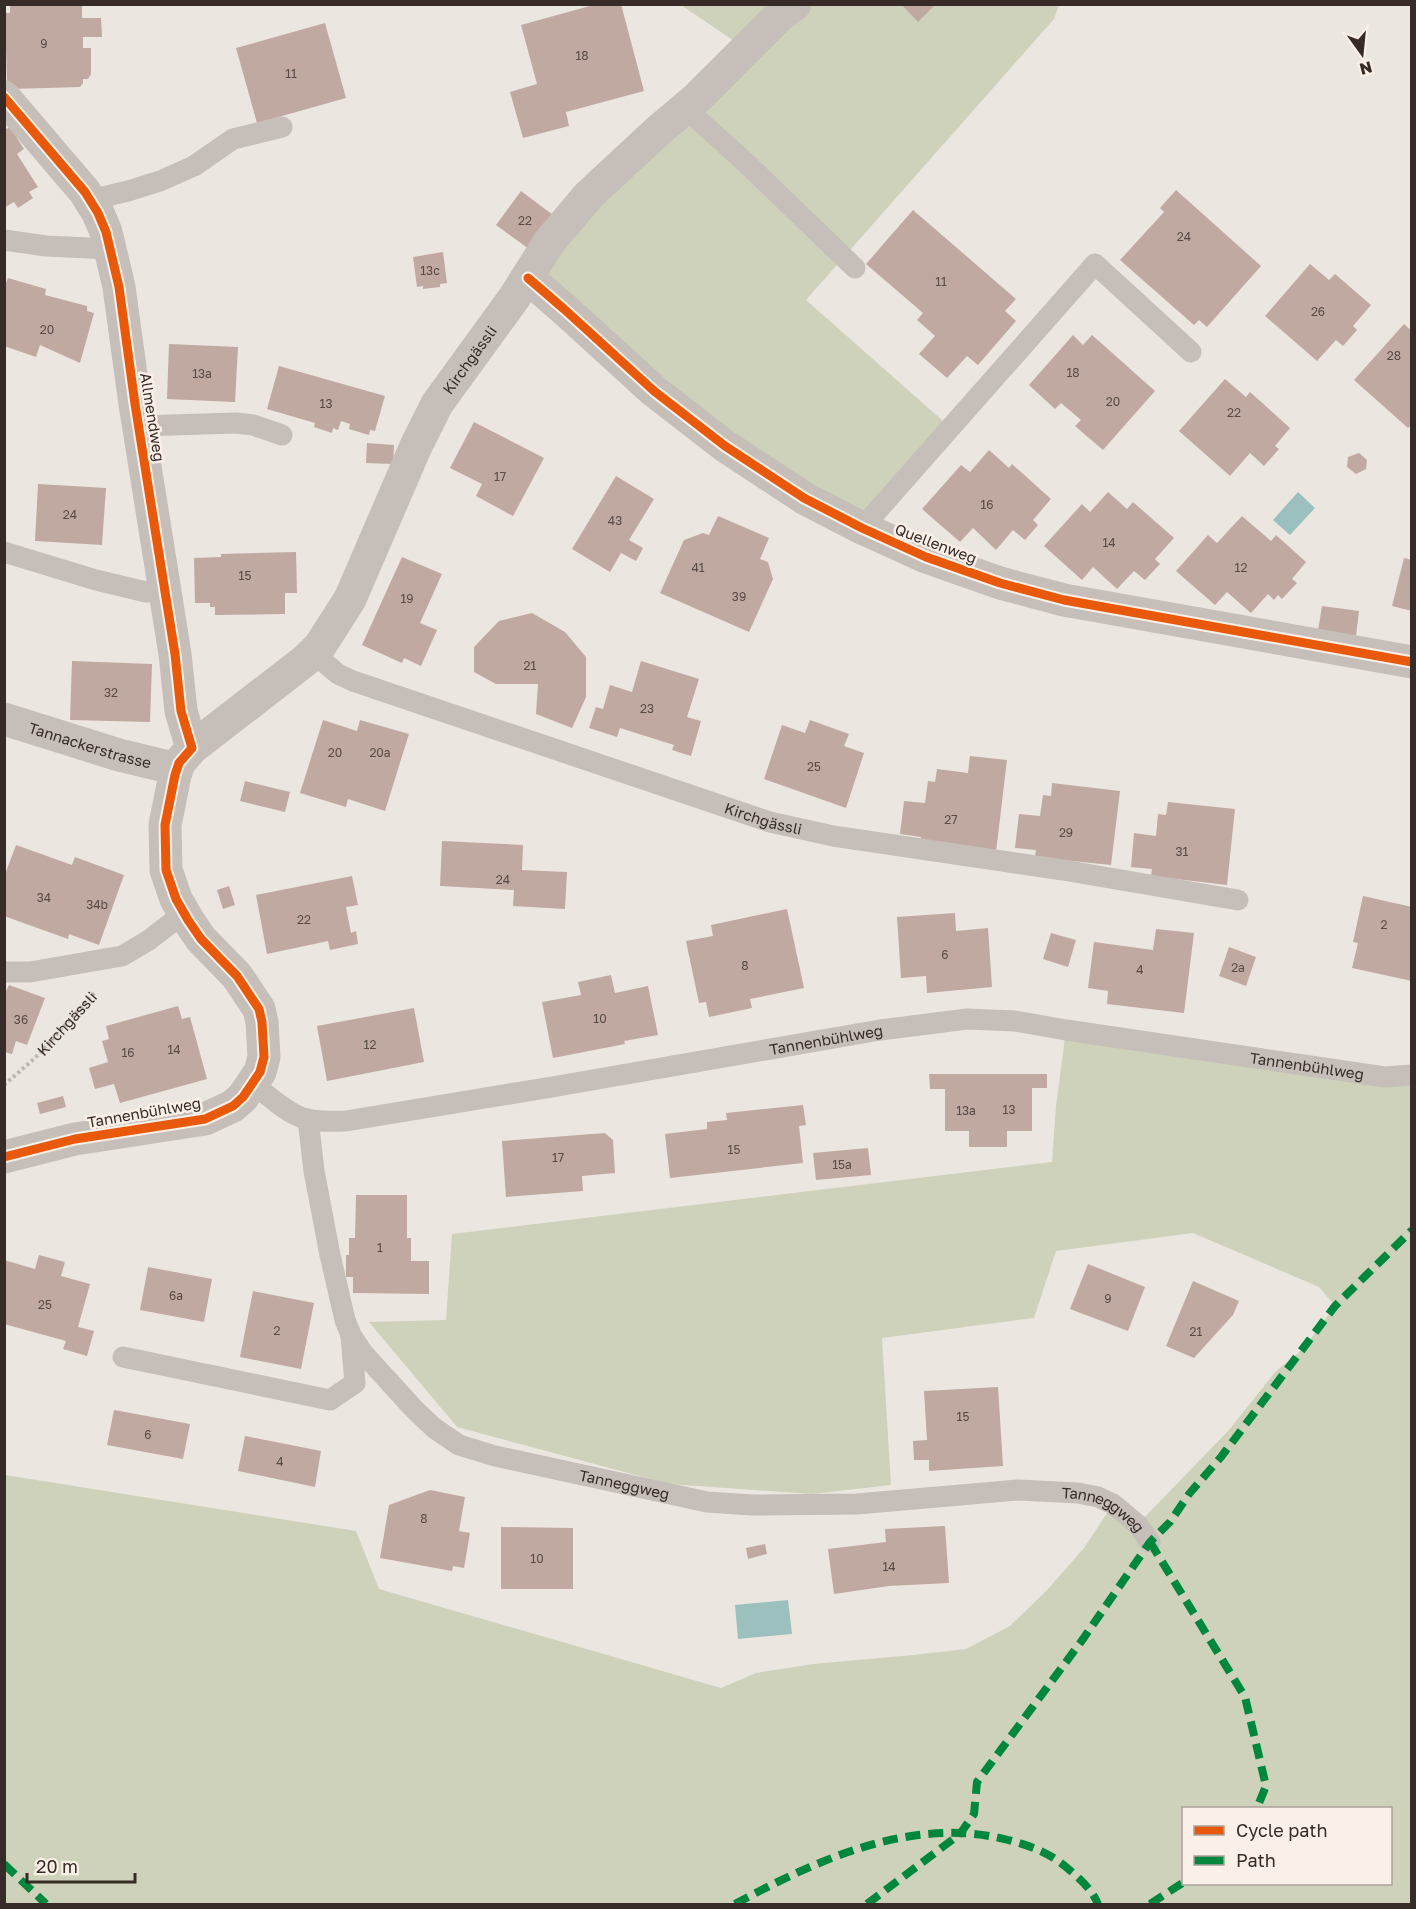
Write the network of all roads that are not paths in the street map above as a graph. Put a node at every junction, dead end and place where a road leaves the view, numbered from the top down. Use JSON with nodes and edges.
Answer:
{"nodes":[{"id":1,"x":795,"y":4,"type":"edge"},
{"id":2,"x":4,"y":97,"type":"edge"},
{"id":3,"x":685,"y":108,"type":"junction"},
{"id":4,"x":282,"y":127,"type":"dead end"},
{"id":5,"x":90,"y":200,"type":"junction"},
{"id":6,"x":4,"y":240,"type":"edge"},
{"id":7,"x":111,"y":249,"type":"junction"},
{"id":8,"x":855,"y":268,"type":"dead end"},
{"id":9,"x":528,"y":278,"type":"junction"},
{"id":10,"x":1191,"y":352,"type":"dead end"},
{"id":11,"x":139,"y":426,"type":"junction"},
{"id":12,"x":282,"y":435,"type":"dead end"},
{"id":13,"x":862,"y":528,"type":"junction"},
{"id":14,"x":4,"y":552,"type":"edge"},
{"id":15,"x":165,"y":590,"type":"junction"},
{"id":16,"x":313,"y":653,"type":"junction"},
{"id":17,"x":1412,"y":662,"type":"edge"},
{"id":18,"x":4,"y":719,"type":"edge"},
{"id":19,"x":185,"y":758,"type":"junction"},
{"id":20,"x":1238,"y":900,"type":"dead end"},
{"id":21,"x":184,"y":913,"type":"junction"},
{"id":22,"x":4,"y":972,"type":"edge"},
{"id":23,"x":1412,"y":1076,"type":"edge"},
{"id":24,"x":253,"y":1084,"type":"junction"},
{"id":25,"x":308,"y":1119,"type":"junction"},
{"id":26,"x":4,"y":1157,"type":"edge"},
{"id":27,"x":351,"y":1335,"type":"junction"},
{"id":28,"x":123,"y":1358,"type":"dead end"},
{"id":29,"x":1150,"y":1542,"type":"dead end"}],
"edges":[{"from":1,"to":3,"type":"street","name":"Kirchgässli"},
{"from":2,"to":5,"type":"street","name":"Allmendweg"},
{"from":3,"to":8,"type":"lane"},
{"from":3,"to":9,"type":"street","name":"Kirchgässli"},
{"from":4,"to":5,"type":"lane"},
{"from":5,"to":7,"type":"street","name":"Allmendweg"},
{"from":6,"to":7,"type":"lane"},
{"from":7,"to":11,"type":"street","name":"Allmendweg"},
{"from":9,"to":13,"type":"street","name":"Quellenweg"},
{"from":9,"to":16,"type":"street","name":"Kirchgässli"},
{"from":10,"to":13,"type":"lane","name":"Quellenweg"},
{"from":11,"to":12,"type":"lane","name":"Allmendweg"},
{"from":11,"to":15,"type":"street","name":"Allmendweg"},
{"from":13,"to":17,"type":"street","name":"Quellenweg"},
{"from":14,"to":15,"type":"lane"},
{"from":15,"to":19,"type":"street","name":"Allmendweg"},
{"from":16,"to":19,"type":"street","name":"Kirchgässli"},
{"from":16,"to":20,"type":"lane","name":"Kirchgässli"},
{"from":18,"to":19,"type":"street","name":"Tannackerstrasse"},
{"from":19,"to":21,"type":"street","name":"Tannenbühlweg"},
{"from":21,"to":22,"type":"lane"},
{"from":21,"to":24,"type":"street","name":"Tannenbühlweg"},
{"from":23,"to":25,"type":"lane","name":"Tannenbühlweg"},
{"from":24,"to":25,"type":"lane","name":"Tannenbühlweg"},
{"from":24,"to":26,"type":"street","name":"Tannenbühlweg"},
{"from":25,"to":27,"type":"lane","name":"Tanneggweg"},
{"from":27,"to":28,"type":"lane"},
{"from":27,"to":29,"type":"lane","name":"Tanneggweg"}]}
